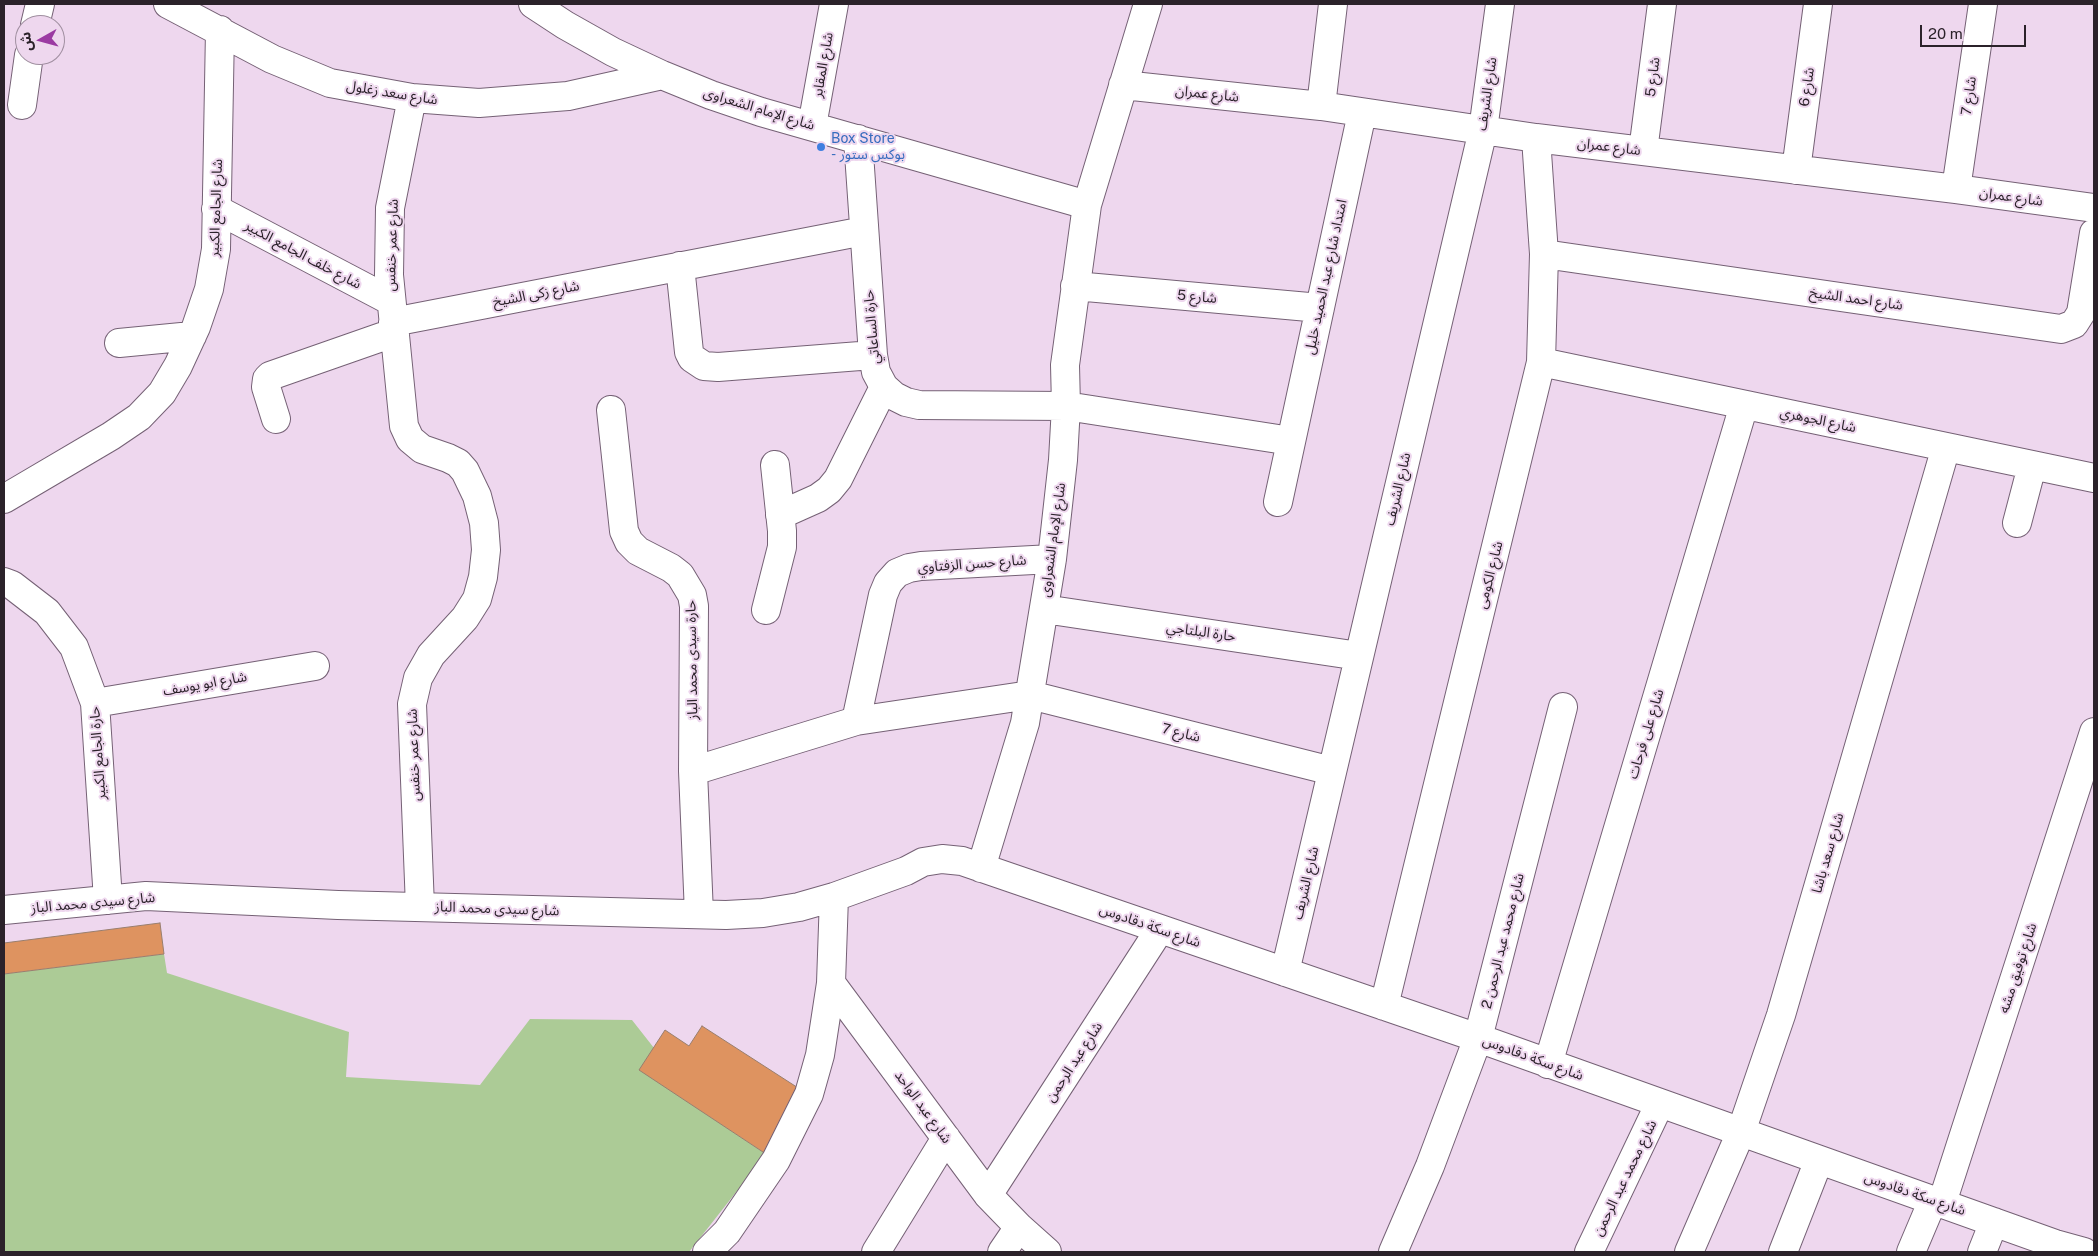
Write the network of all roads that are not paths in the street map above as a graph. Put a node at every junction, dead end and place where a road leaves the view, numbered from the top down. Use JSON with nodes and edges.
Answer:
{"nodes":[{"id":1,"x":168,"y":4,"type":"edge"},
{"id":2,"x":532,"y":4,"type":"edge"},
{"id":3,"x":834,"y":4,"type":"edge"},
{"id":4,"x":1148,"y":4,"type":"edge"},
{"id":5,"x":1333,"y":4,"type":"edge"},
{"id":6,"x":1500,"y":4,"type":"edge"},
{"id":7,"x":1662,"y":4,"type":"edge"},
{"id":8,"x":1818,"y":4,"type":"edge"},
{"id":9,"x":1983,"y":4,"type":"edge"},
{"id":10,"x":220,"y":30,"type":"junction"},
{"id":11,"x":28,"y":65,"type":"edge"},
{"id":12,"x":662,"y":76,"type":"junction"},
{"id":13,"x":1124,"y":85,"type":"junction"},
{"id":14,"x":412,"y":98,"type":"junction"},
{"id":15,"x":22,"y":104,"type":"dead end"},
{"id":16,"x":1321,"y":106,"type":"junction"},
{"id":17,"x":1362,"y":113,"type":"junction"},
{"id":18,"x":812,"y":126,"type":"junction"},
{"id":19,"x":1482,"y":130,"type":"junction"},
{"id":20,"x":1536,"y":138,"type":"junction"},
{"id":21,"x":858,"y":139,"type":"junction"},
{"id":22,"x":1643,"y":151,"type":"junction"},
{"id":23,"x":1796,"y":170,"type":"junction"},
{"id":24,"x":1956,"y":189,"type":"junction"},
{"id":25,"x":1087,"y":205,"type":"junction"},
{"id":26,"x":2094,"y":208,"type":"edge"},
{"id":27,"x":216,"y":209,"type":"junction"},
{"id":28,"x":864,"y":231,"type":"junction"},
{"id":29,"x":2094,"y":233,"type":"edge"},
{"id":30,"x":1544,"y":254,"type":"junction"},
{"id":31,"x":680,"y":266,"type":"junction"},
{"id":32,"x":1075,"y":286,"type":"junction"},
{"id":33,"x":1320,"y":308,"type":"junction"},
{"id":34,"x":392,"y":319,"type":"junction"},
{"id":35,"x":192,"y":336,"type":"junction"},
{"id":36,"x":119,"y":344,"type":"dead end"},
{"id":37,"x":873,"y":355,"type":"junction"},
{"id":38,"x":1541,"y":362,"type":"junction"},
{"id":39,"x":884,"y":386,"type":"junction"},
{"id":40,"x":1744,"y":404,"type":"junction"},
{"id":41,"x":1066,"y":406,"type":"junction"},
{"id":42,"x":611,"y":410,"type":"dead end"},
{"id":43,"x":276,"y":419,"type":"dead end"},
{"id":44,"x":1290,"y":441,"type":"junction"},
{"id":45,"x":1946,"y":447,"type":"junction"},
{"id":46,"x":775,"y":465,"type":"dead end"},
{"id":47,"x":2032,"y":466,"type":"junction"},
{"id":48,"x":2094,"y":478,"type":"edge"},
{"id":49,"x":4,"y":499,"type":"edge"},
{"id":50,"x":1278,"y":502,"type":"dead end"},
{"id":51,"x":780,"y":515,"type":"junction"},
{"id":52,"x":2017,"y":524,"type":"dead end"},
{"id":53,"x":1052,"y":559,"type":"junction"},
{"id":54,"x":4,"y":582,"type":"edge"},
{"id":55,"x":1044,"y":609,"type":"junction"},
{"id":56,"x":766,"y":610,"type":"dead end"},
{"id":57,"x":1359,"y":656,"type":"junction"},
{"id":58,"x":315,"y":666,"type":"dead end"},
{"id":59,"x":1030,"y":695,"type":"junction"},
{"id":60,"x":95,"y":703,"type":"junction"},
{"id":61,"x":1563,"y":708,"type":"dead end"},
{"id":62,"x":856,"y":721,"type":"junction"},
{"id":63,"x":2094,"y":732,"type":"edge"},
{"id":64,"x":693,"y":771,"type":"junction"},
{"id":65,"x":1332,"y":771,"type":"junction"},
{"id":66,"x":981,"y":868,"type":"junction"},
{"id":67,"x":834,"y":897,"type":"junction"},
{"id":68,"x":108,"y":900,"type":"junction"},
{"id":69,"x":420,"y":907,"type":"junction"},
{"id":70,"x":4,"y":910,"type":"edge"},
{"id":71,"x":699,"y":914,"type":"junction"},
{"id":72,"x":1160,"y":930,"type":"junction"},
{"id":73,"x":1286,"y":972,"type":"junction"},
{"id":74,"x":831,"y":983,"type":"junction"},
{"id":75,"x":1384,"y":1006,"type":"junction"},
{"id":76,"x":1478,"y":1038,"type":"junction"},
{"id":77,"x":1548,"y":1064,"type":"junction"},
{"id":78,"x":1660,"y":1103,"type":"junction"},
{"id":79,"x":1741,"y":1132,"type":"junction"},
{"id":80,"x":946,"y":1138,"type":"junction"},
{"id":81,"x":1819,"y":1160,"type":"junction"},
{"id":82,"x":988,"y":1195,"type":"junction"},
{"id":83,"x":1937,"y":1202,"type":"junction"},
{"id":84,"x":1994,"y":1222,"type":"junction"},
{"id":85,"x":1019,"y":1228,"type":"junction"},
{"id":86,"x":707,"y":1252,"type":"edge"},
{"id":87,"x":876,"y":1252,"type":"edge"},
{"id":88,"x":1002,"y":1252,"type":"edge"},
{"id":89,"x":1047,"y":1252,"type":"edge"},
{"id":90,"x":1393,"y":1252,"type":"edge"},
{"id":91,"x":1589,"y":1252,"type":"edge"},
{"id":92,"x":1689,"y":1252,"type":"edge"},
{"id":93,"x":1783,"y":1252,"type":"edge"},
{"id":94,"x":1911,"y":1252,"type":"edge"},
{"id":95,"x":1982,"y":1252,"type":"edge"},
{"id":96,"x":2084,"y":1252,"type":"edge"}],
"edges":[{"from":1,"to":10,"type":"street","name":"شارع سعد زغلول"},
{"from":2,"to":12,"type":"street","name":"شارع الإمام الشعراوى"},
{"from":3,"to":18,"type":"street","name":"شارع المقابر"},
{"from":4,"to":13,"type":"street","name":"شارع الإمام الشعراوى"},
{"from":5,"to":16,"type":"street"},
{"from":6,"to":19,"type":"street","name":"شارع الشريف"},
{"from":7,"to":22,"type":"street","name":"شارع 5"},
{"from":8,"to":23,"type":"street","name":"شارع 6"},
{"from":9,"to":24,"type":"street","name":"شارع 7"},
{"from":10,"to":14,"type":"street","name":"شارع سعد زغلول"},
{"from":10,"to":27,"type":"street","name":"شارع الجامع الكبير"},
{"from":11,"to":15,"type":"street"},
{"from":12,"to":14,"type":"street","name":"شارع سعد زغلول"},
{"from":12,"to":18,"type":"street","name":"شارع الإمام الشعراوى"},
{"from":13,"to":16,"type":"street","name":"شارع عمران"},
{"from":13,"to":25,"type":"street","name":"شارع الإمام الشعراوى"},
{"from":14,"to":34,"type":"street","name":"شارع عمر خنفس"},
{"from":16,"to":17,"type":"street","name":"شارع عمران"},
{"from":17,"to":19,"type":"street","name":"شارع عمران"},
{"from":17,"to":33,"type":"street","name":"امتداد شارع عبد الحميد خليل"},
{"from":18,"to":21,"type":"street","name":"شارع الإمام الشعراوى"},
{"from":19,"to":20,"type":"street","name":"شارع عمران"},
{"from":19,"to":57,"type":"street","name":"شارع الشريف"},
{"from":20,"to":22,"type":"street","name":"شارع عمران"},
{"from":20,"to":30,"type":"street","name":"شارع الكومى"},
{"from":21,"to":25,"type":"street","name":"شارع الإمام الشعراوى"},
{"from":21,"to":28,"type":"street","name":"حارة الساعاتي"},
{"from":22,"to":23,"type":"street","name":"شارع عمران"},
{"from":23,"to":24,"type":"street","name":"شارع عمران"},
{"from":24,"to":26,"type":"street","name":"شارع عمران"},
{"from":25,"to":32,"type":"street","name":"شارع الإمام الشعراوى"},
{"from":27,"to":34,"type":"street","name":"شارع خلف الجامع الكبير"},
{"from":27,"to":35,"type":"street","name":"شارع الجامع الكبير"},
{"from":28,"to":31,"type":"street","name":"شارع زكى الشيخ"},
{"from":28,"to":37,"type":"street","name":"حارة الساعاتي"},
{"from":29,"to":30,"type":"street","name":"شارع احمد الشيخ"},
{"from":30,"to":38,"type":"street","name":"شارع الكومى"},
{"from":31,"to":34,"type":"street","name":"شارع زكى الشيخ"},
{"from":31,"to":37,"type":"street"},
{"from":32,"to":33,"type":"street","name":"شارع 5"},
{"from":32,"to":41,"type":"street","name":"شارع الإمام الشعراوى"},
{"from":33,"to":44,"type":"street","name":"امتداد شارع عبد الحميد خليل"},
{"from":34,"to":43,"type":"street"},
{"from":34,"to":69,"type":"street","name":"شارع عمر خنفس"},
{"from":35,"to":36,"type":"street"},
{"from":35,"to":49,"type":"street","name":"شارع الجامع الكبير"},
{"from":37,"to":39,"type":"street","name":"حارة الساعاتي"},
{"from":38,"to":40,"type":"street","name":"شارع الجوهري"},
{"from":38,"to":75,"type":"street","name":"شارع الكومى"},
{"from":39,"to":41,"type":"street"},
{"from":39,"to":51,"type":"street"},
{"from":40,"to":45,"type":"street","name":"شارع الجوهري"},
{"from":40,"to":77,"type":"street","name":"شارع على فرحات"},
{"from":41,"to":44,"type":"street"},
{"from":41,"to":53,"type":"street","name":"شارع الإمام الشعراوى"},
{"from":42,"to":64,"type":"street","name":"حارة سيدى محمد الباز"},
{"from":44,"to":50,"type":"street","name":"امتداد شارع عبد الحميد خليل"},
{"from":45,"to":47,"type":"street","name":"شارع الجوهري"},
{"from":45,"to":79,"type":"street","name":"شارع سعد باشا"},
{"from":46,"to":51,"type":"street"},
{"from":47,"to":48,"type":"street","name":"شارع الجوهري"},
{"from":47,"to":52,"type":"street"},
{"from":51,"to":56,"type":"street"},
{"from":53,"to":55,"type":"street","name":"شارع الإمام الشعراوى"},
{"from":53,"to":62,"type":"street","name":"شارع حسن الزفتاوي"},
{"from":54,"to":60,"type":"street","name":"حارة الجامع الكبير"},
{"from":55,"to":57,"type":"street","name":"حارة البلتاجي"},
{"from":55,"to":59,"type":"street","name":"شارع الإمام الشعراوى"},
{"from":57,"to":65,"type":"street","name":"شارع الشريف"},
{"from":58,"to":60,"type":"street","name":"شارع ابو يوسف"},
{"from":59,"to":62,"type":"street"},
{"from":59,"to":65,"type":"street","name":"شارع 7"},
{"from":59,"to":66,"type":"street","name":"شارع الإمام الشعراوى"},
{"from":60,"to":68,"type":"street","name":"حارة الجامع الكبير"},
{"from":61,"to":76,"type":"street","name":"شارع محمد عبد الرحمن 2"},
{"from":62,"to":64,"type":"street"},
{"from":63,"to":83,"type":"street","name":"شارع توفيق مشه"},
{"from":64,"to":71,"type":"street","name":"حارة سيدى محمد الباز"},
{"from":65,"to":73,"type":"street","name":"شارع الشريف"},
{"from":66,"to":67,"type":"street","name":"شارع سيدى محمد الباز"},
{"from":66,"to":72,"type":"street","name":"شارع سكة دقادوس"},
{"from":67,"to":71,"type":"street","name":"شارع سيدى محمد الباز"},
{"from":67,"to":74,"type":"street"},
{"from":68,"to":69,"type":"street","name":"شارع سيدى محمد الباز"},
{"from":68,"to":70,"type":"street","name":"شارع سيدى محمد الباز"},
{"from":69,"to":71,"type":"street","name":"شارع سيدى محمد الباز"},
{"from":72,"to":73,"type":"street","name":"شارع سكة دقادوس"},
{"from":72,"to":82,"type":"street","name":"شارع عبد الرحمن"},
{"from":73,"to":75,"type":"street","name":"شارع سكة دقادوس"},
{"from":74,"to":80,"type":"street","name":"شارع عبد الواحد"},
{"from":74,"to":86,"type":"street"},
{"from":75,"to":76,"type":"street","name":"شارع سكة دقادوس"},
{"from":76,"to":77,"type":"street","name":"شارع سكة دقادوس"},
{"from":76,"to":90,"type":"street","name":"شارع محمد عبد الرحمن 2"},
{"from":77,"to":78,"type":"street","name":"شارع سكة دقادوس"},
{"from":78,"to":79,"type":"street","name":"شارع سكة دقادوس"},
{"from":78,"to":91,"type":"street","name":"شارع محمد عبد الرحمن"},
{"from":79,"to":81,"type":"street","name":"شارع سكة دقادوس"},
{"from":79,"to":92,"type":"street","name":"شارع سعد باشا"},
{"from":80,"to":82,"type":"street","name":"شارع عبد الواحد"},
{"from":80,"to":87,"type":"street"},
{"from":81,"to":83,"type":"street","name":"شارع سكة دقادوس"},
{"from":81,"to":93,"type":"street"},
{"from":82,"to":85,"type":"street","name":"شارع عبد الواحد"},
{"from":83,"to":84,"type":"street","name":"شارع سكة دقادوس"},
{"from":83,"to":94,"type":"street","name":"شارع توفيق مشه"},
{"from":84,"to":95,"type":"street"},
{"from":84,"to":96,"type":"street","name":"شارع سكة دقادوس"},
{"from":85,"to":88,"type":"street"},
{"from":85,"to":89,"type":"street","name":"شارع عبد الواحد"}]}
